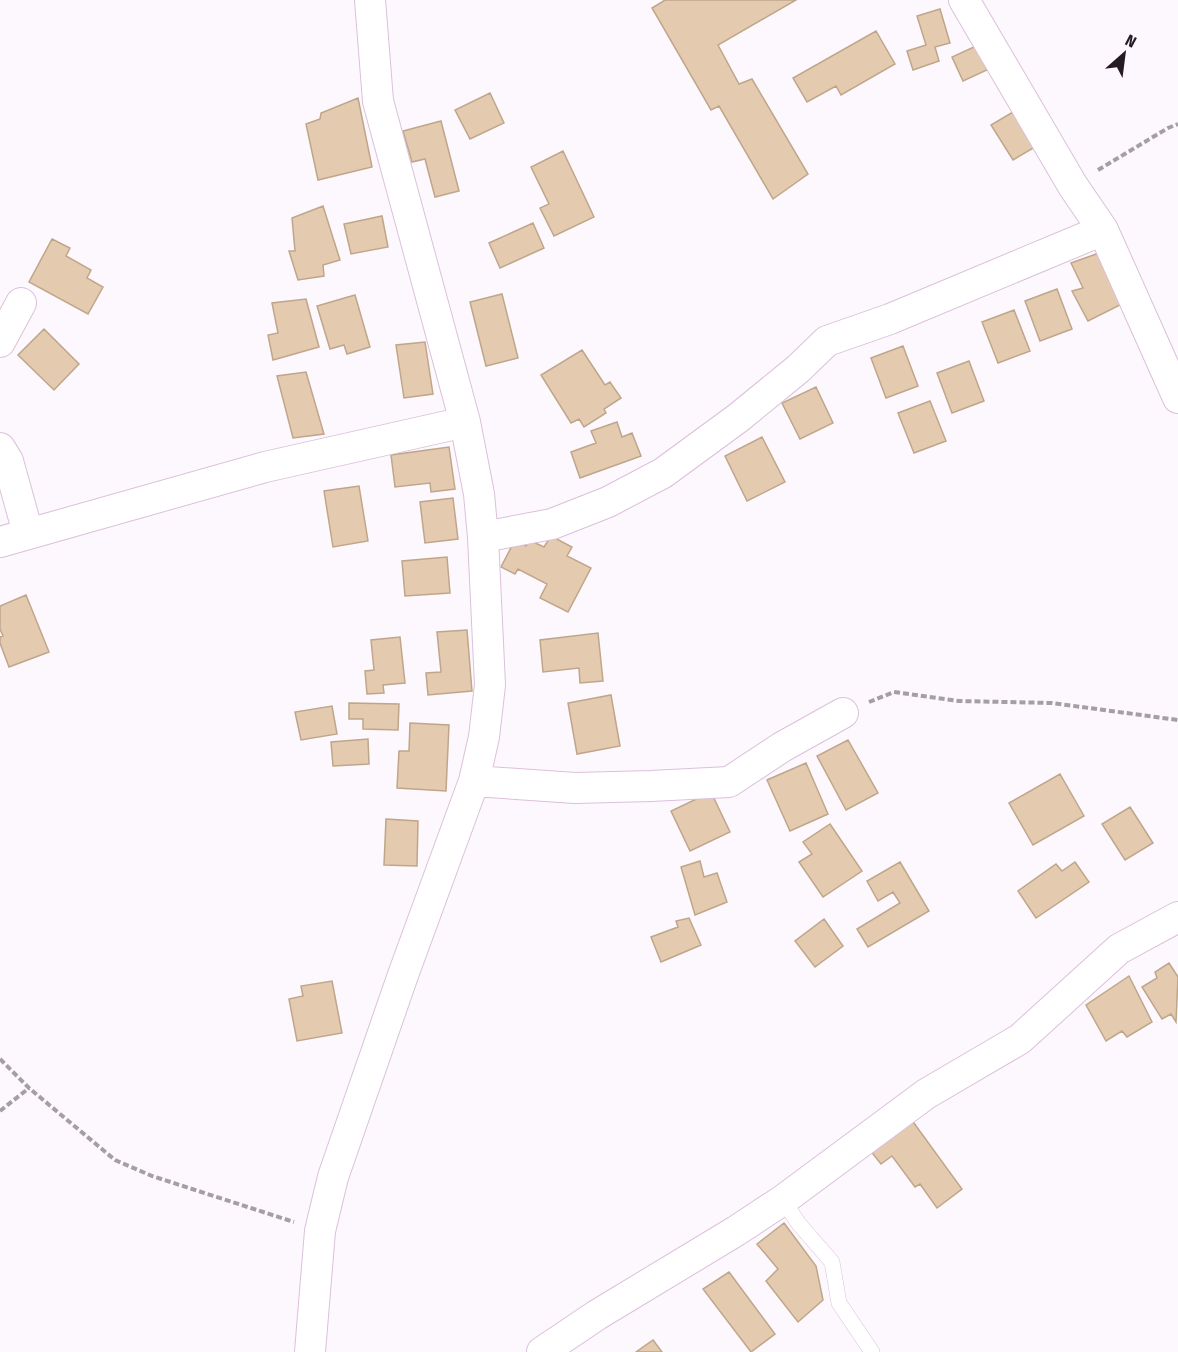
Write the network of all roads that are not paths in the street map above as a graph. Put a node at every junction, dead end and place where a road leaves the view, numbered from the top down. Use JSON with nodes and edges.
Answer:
{"nodes":[{"id":1,"x":370,"y":0,"type":"edge"},
{"id":2,"x":964,"y":0,"type":"edge"},
{"id":3,"x":1103,"y":230,"type":"junction"},
{"id":4,"x":21,"y":303,"type":"dead end"},
{"id":5,"x":0,"y":342,"type":"edge"},
{"id":6,"x":1178,"y":398,"type":"edge"},
{"id":7,"x":465,"y":422,"type":"junction"},
{"id":8,"x":0,"y":448,"type":"edge"},
{"id":9,"x":14,"y":537,"type":"edge"},
{"id":10,"x":483,"y":537,"type":"junction"},
{"id":11,"x":843,"y":713,"type":"road end"},
{"id":12,"x":474,"y":781,"type":"junction"},
{"id":13,"x":1178,"y":917,"type":"edge"},
{"id":14,"x":783,"y":1200,"type":"junction"},
{"id":15,"x":310,"y":1352,"type":"edge"},
{"id":16,"x":542,"y":1352,"type":"edge"},
{"id":17,"x":872,"y":1352,"type":"edge"}],
"edges":[{"from":1,"to":7,"type":"street"},
{"from":2,"to":3,"type":"street"},
{"from":3,"to":6,"type":"street"},
{"from":3,"to":10,"type":"street"},
{"from":4,"to":5,"type":"street"},
{"from":7,"to":9,"type":"street"},
{"from":7,"to":10,"type":"street"},
{"from":8,"to":9,"type":"street"},
{"from":10,"to":12,"type":"street"},
{"from":11,"to":12,"type":"street"},
{"from":12,"to":15,"type":"street"},
{"from":13,"to":14,"type":"street"},
{"from":14,"to":16,"type":"street"},
{"from":14,"to":17,"type":"lane"}]}
